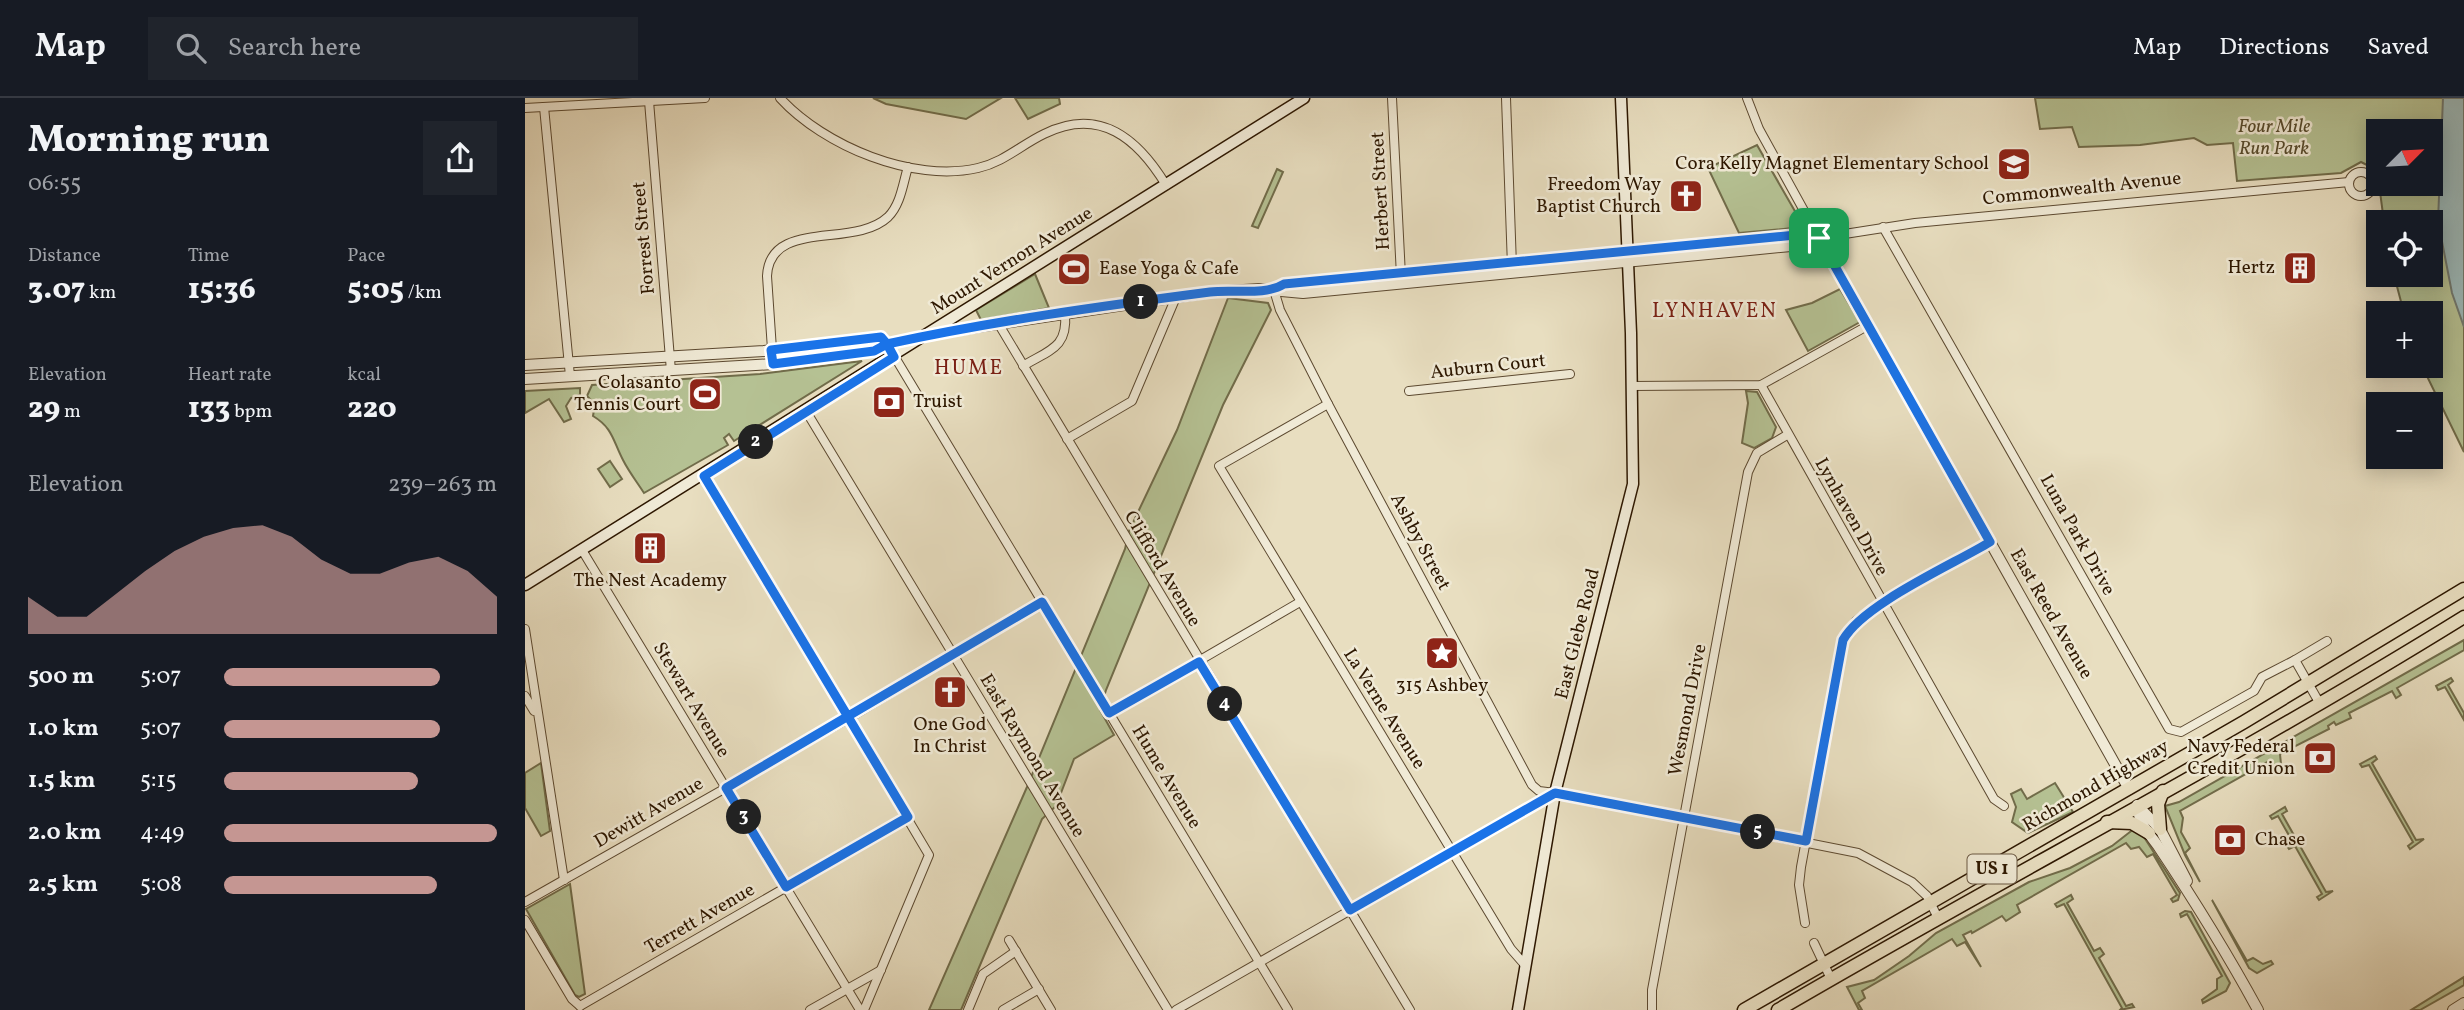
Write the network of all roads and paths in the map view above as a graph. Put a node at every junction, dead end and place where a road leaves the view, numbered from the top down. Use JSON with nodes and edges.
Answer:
{"nodes":[{"id":1,"x":705,"y":98,"type":"edge"},
{"id":2,"x":780,"y":98,"type":"edge"},
{"id":3,"x":1304,"y":98,"type":"edge"},
{"id":4,"x":1392,"y":98,"type":"edge"},
{"id":5,"x":1506,"y":98,"type":"edge"},
{"id":6,"x":1621,"y":98,"type":"edge"},
{"id":7,"x":1747,"y":98,"type":"edge"},
{"id":8,"x":649,"y":101,"type":"junction"},
{"id":9,"x":544,"y":107,"type":"junction"},
{"id":10,"x":525,"y":108,"type":"edge"},
{"id":11,"x":908,"y":167,"type":"junction"},
{"id":12,"x":2349,"y":182,"type":"dead end"},
{"id":13,"x":1166,"y":184,"type":"junction"},
{"id":14,"x":1883,"y":227,"type":"junction"},
{"id":15,"x":1819,"y":238,"type":"junction"},
{"id":16,"x":1628,"y":257,"type":"junction"},
{"id":17,"x":1512,"y":268,"type":"junction"},
{"id":18,"x":1401,"y":278,"type":"junction"},
{"id":19,"x":1274,"y":290,"type":"junction"},
{"id":20,"x":1176,"y":297,"type":"junction"},
{"id":21,"x":1065,"y":314,"type":"junction"},
{"id":22,"x":998,"y":323,"type":"junction"},
{"id":23,"x":1869,"y":325,"type":"junction"},
{"id":24,"x":928,"y":335,"type":"junction"},
{"id":25,"x":887,"y":344,"type":"junction"},
{"id":26,"x":817,"y":346,"type":"junction"},
{"id":27,"x":771,"y":350,"type":"junction"},
{"id":28,"x":894,"y":357,"type":"junction"},
{"id":29,"x":670,"y":358,"type":"junction"},
{"id":30,"x":818,"y":359,"type":"junction"},
{"id":31,"x":569,"y":362,"type":"junction"},
{"id":32,"x":773,"y":364,"type":"junction"},
{"id":33,"x":525,"y":365,"type":"edge"},
{"id":34,"x":1023,"y":366,"type":"junction"},
{"id":35,"x":671,"y":371,"type":"junction"},
{"id":36,"x":1570,"y":374,"type":"dead end"},
{"id":37,"x":570,"y":376,"type":"junction"},
{"id":38,"x":525,"y":379,"type":"edge"},
{"id":39,"x":1761,"y":385,"type":"junction"},
{"id":40,"x":1632,"y":386,"type":"junction"},
{"id":41,"x":1409,"y":391,"type":"dead end"},
{"id":42,"x":1328,"y":404,"type":"junction"},
{"id":43,"x":806,"y":411,"type":"junction"},
{"id":44,"x":1787,"y":435,"type":"junction"},
{"id":45,"x":1067,"y":439,"type":"junction"},
{"id":46,"x":704,"y":476,"type":"junction"},
{"id":47,"x":1990,"y":542,"type":"junction"},
{"id":48,"x":582,"y":550,"type":"junction"},
{"id":49,"x":525,"y":585,"type":"edge"},
{"id":50,"x":2464,"y":589,"type":"edge"},
{"id":51,"x":1042,"y":602,"type":"junction"},
{"id":52,"x":1300,"y":602,"type":"junction"},
{"id":53,"x":1882,"y":604,"type":"junction"},
{"id":54,"x":2464,"y":617,"type":"edge"},
{"id":55,"x":525,"y":629,"type":"edge"},
{"id":56,"x":2327,"y":640,"type":"dead end"},
{"id":57,"x":953,"y":656,"type":"junction"},
{"id":58,"x":2295,"y":660,"type":"junction"},
{"id":59,"x":1199,"y":662,"type":"junction"},
{"id":60,"x":2308,"y":684,"type":"junction"},
{"id":61,"x":525,"y":696,"type":"edge"},
{"id":62,"x":2320,"y":704,"type":"junction"},
{"id":63,"x":1109,"y":713,"type":"junction"},
{"id":64,"x":537,"y":717,"type":"junction"},
{"id":65,"x":849,"y":718,"type":"junction"},
{"id":66,"x":726,"y":788,"type":"junction"},
{"id":67,"x":1555,"y":793,"type":"junction"},
{"id":68,"x":2139,"y":797,"type":"junction"},
{"id":69,"x":2004,"y":806,"type":"dead end"},
{"id":70,"x":908,"y":817,"type":"junction"},
{"id":71,"x":1684,"y":818,"type":"junction"},
{"id":72,"x":2107,"y":821,"type":"junction"},
{"id":73,"x":2154,"y":831,"type":"junction"},
{"id":74,"x":1806,"y":841,"type":"junction"},
{"id":75,"x":1453,"y":852,"type":"junction"},
{"id":76,"x":564,"y":880,"type":"junction"},
{"id":77,"x":786,"y":887,"type":"junction"},
{"id":78,"x":525,"y":902,"type":"edge"},
{"id":79,"x":1931,"y":904,"type":"junction"},
{"id":80,"x":1350,"y":910,"type":"junction"},
{"id":81,"x":1938,"y":918,"type":"junction"},
{"id":82,"x":525,"y":920,"type":"edge"},
{"id":83,"x":1805,"y":923,"type":"dead end"},
{"id":84,"x":1009,"y":940,"type":"dead end"},
{"id":85,"x":1814,"y":943,"type":"dead end"},
{"id":86,"x":1016,"y":951,"type":"junction"},
{"id":87,"x":1259,"y":963,"type":"junction"},
{"id":88,"x":1525,"y":965,"type":"junction"},
{"id":89,"x":1824,"y":965,"type":"junction"},
{"id":90,"x":882,"y":970,"type":"junction"},
{"id":91,"x":1831,"y":979,"type":"junction"},
{"id":92,"x":848,"y":989,"type":"junction"},
{"id":93,"x":1039,"y":989,"type":"junction"},
{"id":94,"x":2464,"y":1003,"type":"edge"},
{"id":95,"x":580,"y":1008,"type":"edge"},
{"id":96,"x":810,"y":1010,"type":"edge"},
{"id":97,"x":862,"y":1010,"type":"edge"},
{"id":98,"x":968,"y":1010,"type":"edge"},
{"id":99,"x":1003,"y":1010,"type":"edge"},
{"id":100,"x":1051,"y":1010,"type":"edge"},
{"id":101,"x":1168,"y":1010,"type":"edge"},
{"id":102,"x":1176,"y":1010,"type":"edge"},
{"id":103,"x":1288,"y":1010,"type":"edge"},
{"id":104,"x":1410,"y":1010,"type":"edge"},
{"id":105,"x":1518,"y":1010,"type":"edge"},
{"id":106,"x":1652,"y":1010,"type":"edge"},
{"id":107,"x":1745,"y":1010,"type":"edge"},
{"id":108,"x":1778,"y":1010,"type":"edge"},
{"id":109,"x":2257,"y":1010,"type":"edge"},
{"id":110,"x":2452,"y":1010,"type":"edge"}],
"edges":[{"from":1,"to":8,"type":"street"},
{"from":2,"to":11,"type":"street"},
{"from":3,"to":13,"type":"main road","name":"Mount Vernon Avenue"},
{"from":4,"to":18,"type":"street","name":"Herbert Street"},
{"from":5,"to":17,"type":"street"},
{"from":6,"to":16,"type":"main road","name":"East Glebe Road"},
{"from":7,"to":15,"type":"street"},
{"from":8,"to":9,"type":"street"},
{"from":8,"to":29,"type":"street","name":"Forrest Street"},
{"from":9,"to":10,"type":"street"},
{"from":9,"to":31,"type":"street"},
{"from":11,"to":13,"type":"street"},
{"from":11,"to":27,"type":"street"},
{"from":12,"to":14,"type":"street","name":"Commonwealth Avenue"},
{"from":13,"to":24,"type":"main road","name":"Mount Vernon Avenue"},
{"from":14,"to":15,"type":"street","name":"Commonwealth Avenue"},
{"from":14,"to":58,"type":"street","name":"Luna Park Drive"},
{"from":15,"to":16,"type":"street","name":"Commonwealth Avenue"},
{"from":15,"to":23,"type":"street","name":"East Reed Avenue"},
{"from":16,"to":17,"type":"street","name":"Commonwealth Avenue"},
{"from":16,"to":40,"type":"main road","name":"East Glebe Road"},
{"from":17,"to":18,"type":"street","name":"Commonwealth Avenue"},
{"from":18,"to":19,"type":"street","name":"Commonwealth Avenue"},
{"from":19,"to":20,"type":"street","name":"Commonwealth Avenue"},
{"from":19,"to":42,"type":"street","name":"Ashby Street"},
{"from":20,"to":21,"type":"street","name":"Commonwealth Avenue"},
{"from":20,"to":45,"type":"street"},
{"from":21,"to":22,"type":"street","name":"Commonwealth Avenue"},
{"from":21,"to":34,"type":"street"},
{"from":22,"to":24,"type":"street","name":"Commonwealth Avenue"},
{"from":22,"to":34,"type":"street","name":"Clifford Avenue"},
{"from":23,"to":39,"type":"street"},
{"from":23,"to":47,"type":"street","name":"East Reed Avenue"},
{"from":24,"to":25,"type":"street","name":"Commonwealth Avenue"},
{"from":24,"to":28,"type":"main road","name":"Mount Vernon Avenue"},
{"from":25,"to":26,"type":"street","name":"Commonwealth Avenue"},
{"from":25,"to":28,"type":"street","name":"Hume Avenue"},
{"from":25,"to":30,"type":"street","name":"Commonwealth Avenue"},
{"from":26,"to":27,"type":"street","name":"Commonwealth Avenue"},
{"from":26,"to":30,"type":"street"},
{"from":27,"to":29,"type":"street","name":"Commonwealth Avenue"},
{"from":27,"to":32,"type":"street"},
{"from":28,"to":43,"type":"main road","name":"Mount Vernon Avenue"},
{"from":28,"to":51,"type":"street","name":"Hume Avenue"},
{"from":29,"to":31,"type":"street","name":"Commonwealth Avenue"},
{"from":29,"to":35,"type":"street","name":"Forrest Street"},
{"from":30,"to":32,"type":"street","name":"Commonwealth Avenue"},
{"from":31,"to":33,"type":"street","name":"Commonwealth Avenue"},
{"from":31,"to":37,"type":"street"},
{"from":32,"to":35,"type":"street","name":"Commonwealth Avenue"},
{"from":34,"to":45,"type":"street","name":"Clifford Avenue"},
{"from":35,"to":37,"type":"street","name":"Commonwealth Avenue"},
{"from":36,"to":41,"type":"street","name":"Auburn Court"},
{"from":37,"to":38,"type":"street","name":"Commonwealth Avenue"},
{"from":39,"to":40,"type":"street"},
{"from":39,"to":44,"type":"street","name":"Lynhaven Drive"},
{"from":40,"to":67,"type":"main road","name":"East Glebe Road"},
{"from":42,"to":52,"type":"street","name":"La Verne Avenue"},
{"from":42,"to":67,"type":"street","name":"Ashby Street"},
{"from":43,"to":46,"type":"main road","name":"Mount Vernon Avenue"},
{"from":43,"to":57,"type":"street","name":"East Raymond Avenue"},
{"from":44,"to":53,"type":"street","name":"Lynhaven Drive"},
{"from":44,"to":71,"type":"street","name":"Wesmond Drive"},
{"from":45,"to":59,"type":"street","name":"Clifford Avenue"},
{"from":46,"to":48,"type":"main road","name":"Mount Vernon Avenue"},
{"from":46,"to":65,"type":"street"},
{"from":47,"to":53,"type":"street"},
{"from":47,"to":68,"type":"street","name":"East Reed Avenue"},
{"from":48,"to":49,"type":"main road","name":"Mount Vernon Avenue"},
{"from":48,"to":66,"type":"street","name":"Stewart Avenue"},
{"from":50,"to":60,"type":"highway","name":"Richmond Highway"},
{"from":51,"to":57,"type":"street","name":"Dewitt Avenue"},
{"from":51,"to":63,"type":"street","name":"Hume Avenue"},
{"from":52,"to":59,"type":"street"},
{"from":52,"to":75,"type":"street","name":"La Verne Avenue"},
{"from":53,"to":69,"type":"street","name":"Lynhaven Drive"},
{"from":53,"to":74,"type":"street"},
{"from":54,"to":62,"type":"highway","name":"Richmond Highway","number":"US 1"},
{"from":55,"to":64,"type":"street"},
{"from":56,"to":58,"type":"street","name":"Luna Park Drive"},
{"from":57,"to":65,"type":"street","name":"Dewitt Avenue"},
{"from":57,"to":101,"type":"street","name":"East Raymond Avenue"},
{"from":58,"to":60,"type":"street"},
{"from":59,"to":63,"type":"street"},
{"from":59,"to":80,"type":"street","name":"Clifford Avenue"},
{"from":60,"to":62,"type":"street"},
{"from":60,"to":68,"type":"highway","name":"Richmond Highway"},
{"from":61,"to":64,"type":"street"},
{"from":62,"to":68,"type":"highway","name":"Richmond Highway","number":"US 1"},
{"from":63,"to":87,"type":"street","name":"Hume Avenue"},
{"from":64,"to":76,"type":"street"},
{"from":65,"to":66,"type":"street","name":"Dewitt Avenue"},
{"from":65,"to":70,"type":"street"},
{"from":66,"to":76,"type":"street","name":"Dewitt Avenue"},
{"from":66,"to":77,"type":"street","name":"Stewart Avenue"},
{"from":67,"to":71,"type":"street","name":"Ashby Street"},
{"from":67,"to":75,"type":"street"},
{"from":67,"to":88,"type":"main road","name":"East Glebe Road"},
{"from":68,"to":72,"type":"highway","name":"Richmond Highway","number":"US 1"},
{"from":68,"to":73,"type":"street","name":"East Reed Avenue"},
{"from":68,"to":73,"type":"highway"},
{"from":68,"to":79,"type":"highway","name":"Richmond Highway","number":"US 1"},
{"from":70,"to":77,"type":"street","name":"Terrett Avenue"},
{"from":70,"to":90,"type":"street"},
{"from":71,"to":74,"type":"street","name":"Ashby Street"},
{"from":71,"to":106,"type":"street","name":"Wesmond Drive"},
{"from":72,"to":73,"type":"highway"},
{"from":72,"to":81,"type":"highway","name":"Richmond Highway","number":"US 1"},
{"from":73,"to":109,"type":"street","name":"East Reed Avenue"},
{"from":74,"to":79,"type":"street","name":"Ashby Street"},
{"from":74,"to":83,"type":"street"},
{"from":75,"to":80,"type":"street"},
{"from":75,"to":88,"type":"street","name":"La Verne Avenue"},
{"from":76,"to":78,"type":"street","name":"Dewitt Avenue"},
{"from":77,"to":92,"type":"street","name":"Stewart Avenue"},
{"from":77,"to":95,"type":"street","name":"Terrett Avenue"},
{"from":79,"to":81,"type":"street","name":"Ashby Street"},
{"from":79,"to":89,"type":"highway","name":"Richmond Highway","number":"US 1"},
{"from":80,"to":87,"type":"street"},
{"from":80,"to":104,"type":"street","name":"Clifford Avenue"},
{"from":81,"to":91,"type":"highway","name":"Richmond Highway","number":"US 1"},
{"from":82,"to":95,"type":"street"},
{"from":84,"to":86,"type":"street"},
{"from":85,"to":89,"type":"street"},
{"from":86,"to":93,"type":"street"},
{"from":86,"to":98,"type":"street"},
{"from":87,"to":102,"type":"street"},
{"from":87,"to":103,"type":"street","name":"Hume Avenue"},
{"from":88,"to":105,"type":"main road","name":"East Glebe Road"},
{"from":89,"to":91,"type":"street"},
{"from":89,"to":107,"type":"highway","name":"Richmond Highway","number":"US 1"},
{"from":90,"to":92,"type":"street"},
{"from":90,"to":97,"type":"street"},
{"from":91,"to":108,"type":"highway","name":"Richmond Highway","number":"US 1"},
{"from":92,"to":96,"type":"street"},
{"from":92,"to":97,"type":"street","name":"Stewart Avenue"},
{"from":93,"to":99,"type":"street"},
{"from":93,"to":100,"type":"street"},
{"from":94,"to":110,"type":"street"}]}
